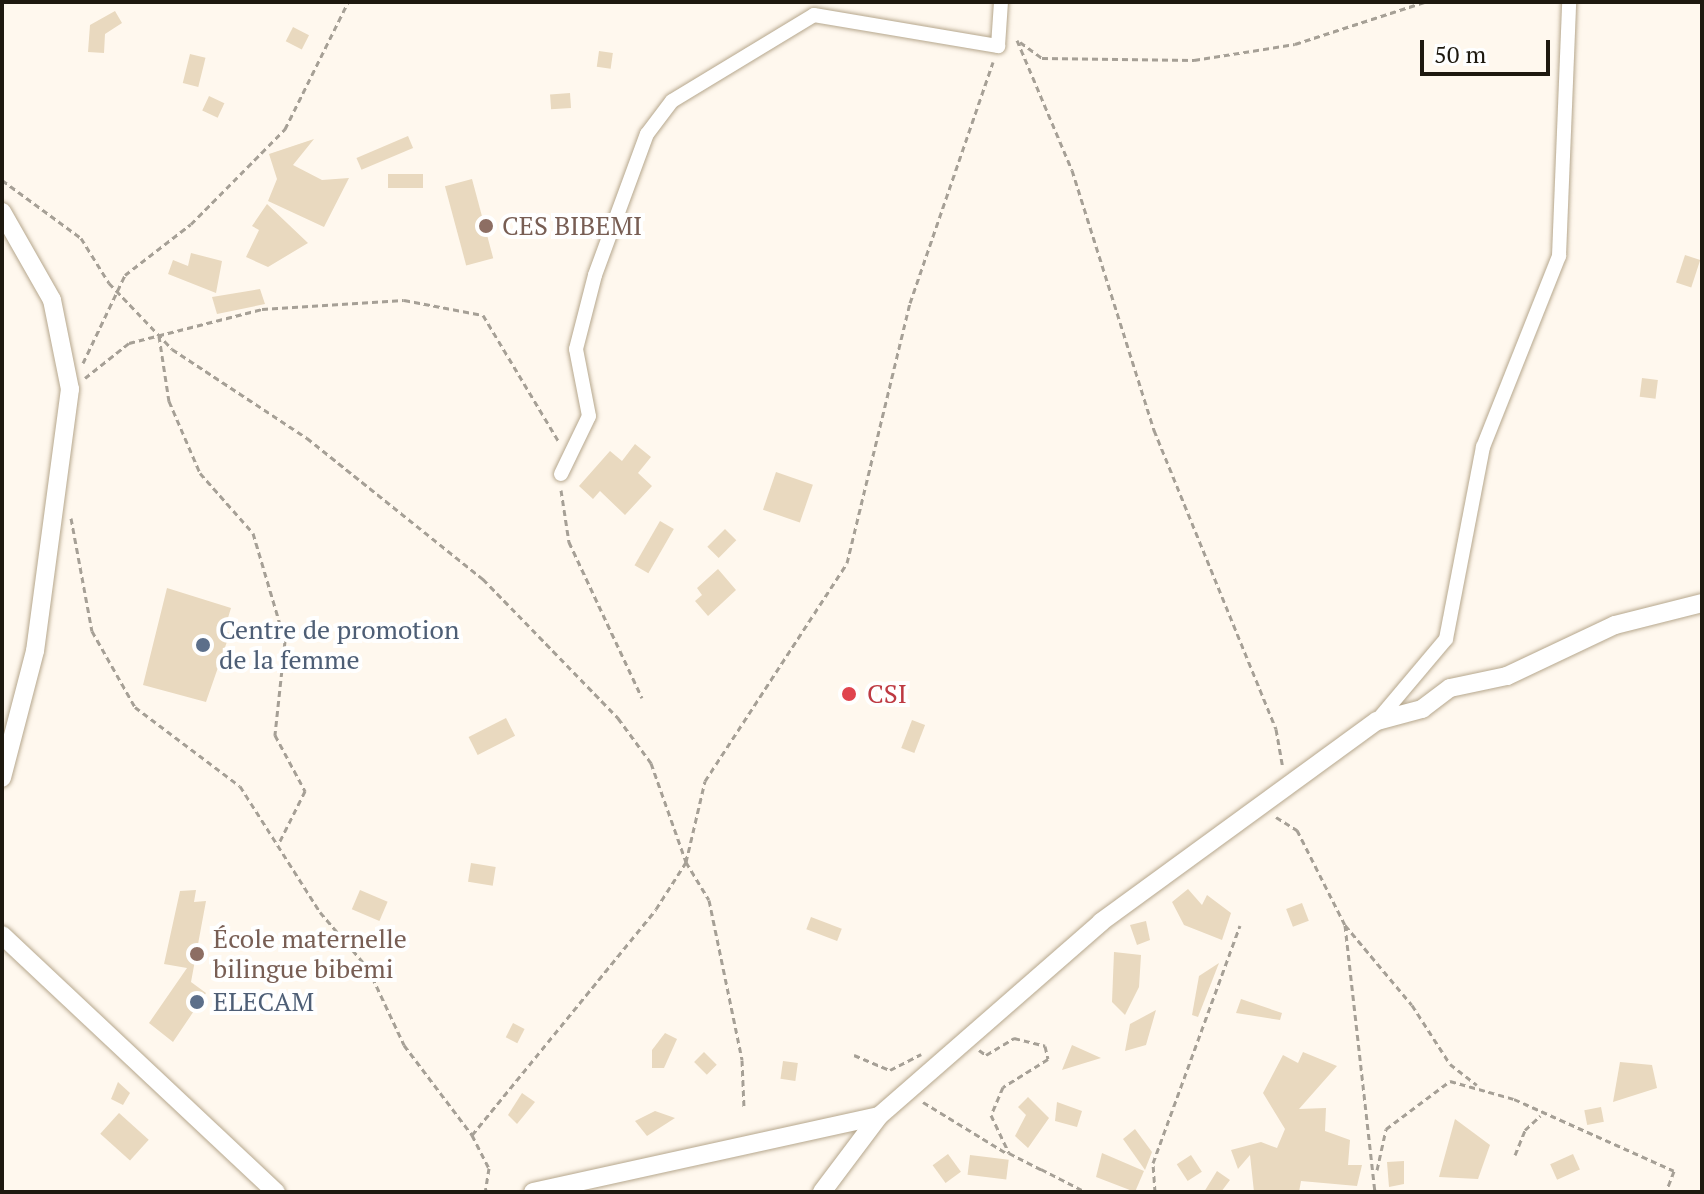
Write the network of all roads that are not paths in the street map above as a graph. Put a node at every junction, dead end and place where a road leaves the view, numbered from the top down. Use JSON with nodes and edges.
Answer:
{"nodes":[{"id":1,"x":1001,"y":2,"type":"edge"},
{"id":2,"x":1569,"y":2,"type":"edge"},
{"id":3,"x":2,"y":212,"type":"edge"},
{"id":4,"x":561,"y":474,"type":"road end"},
{"id":5,"x":1702,"y":603,"type":"edge"},
{"id":6,"x":1377,"y":721,"type":"junction"},
{"id":7,"x":2,"y":778,"type":"edge"},
{"id":8,"x":2,"y":935,"type":"edge"},
{"id":9,"x":879,"y":1116,"type":"junction"},
{"id":10,"x":276,"y":1192,"type":"edge"},
{"id":11,"x":533,"y":1192,"type":"edge"},
{"id":12,"x":822,"y":1192,"type":"edge"}],
"edges":[{"from":1,"to":4,"type":"street"},
{"from":2,"to":6,"type":"street"},
{"from":3,"to":7,"type":"main road"},
{"from":5,"to":6,"type":"main road"},
{"from":6,"to":9,"type":"main road"},
{"from":8,"to":10,"type":"main road"},
{"from":9,"to":11,"type":"main road"},
{"from":9,"to":12,"type":"main road"}]}
